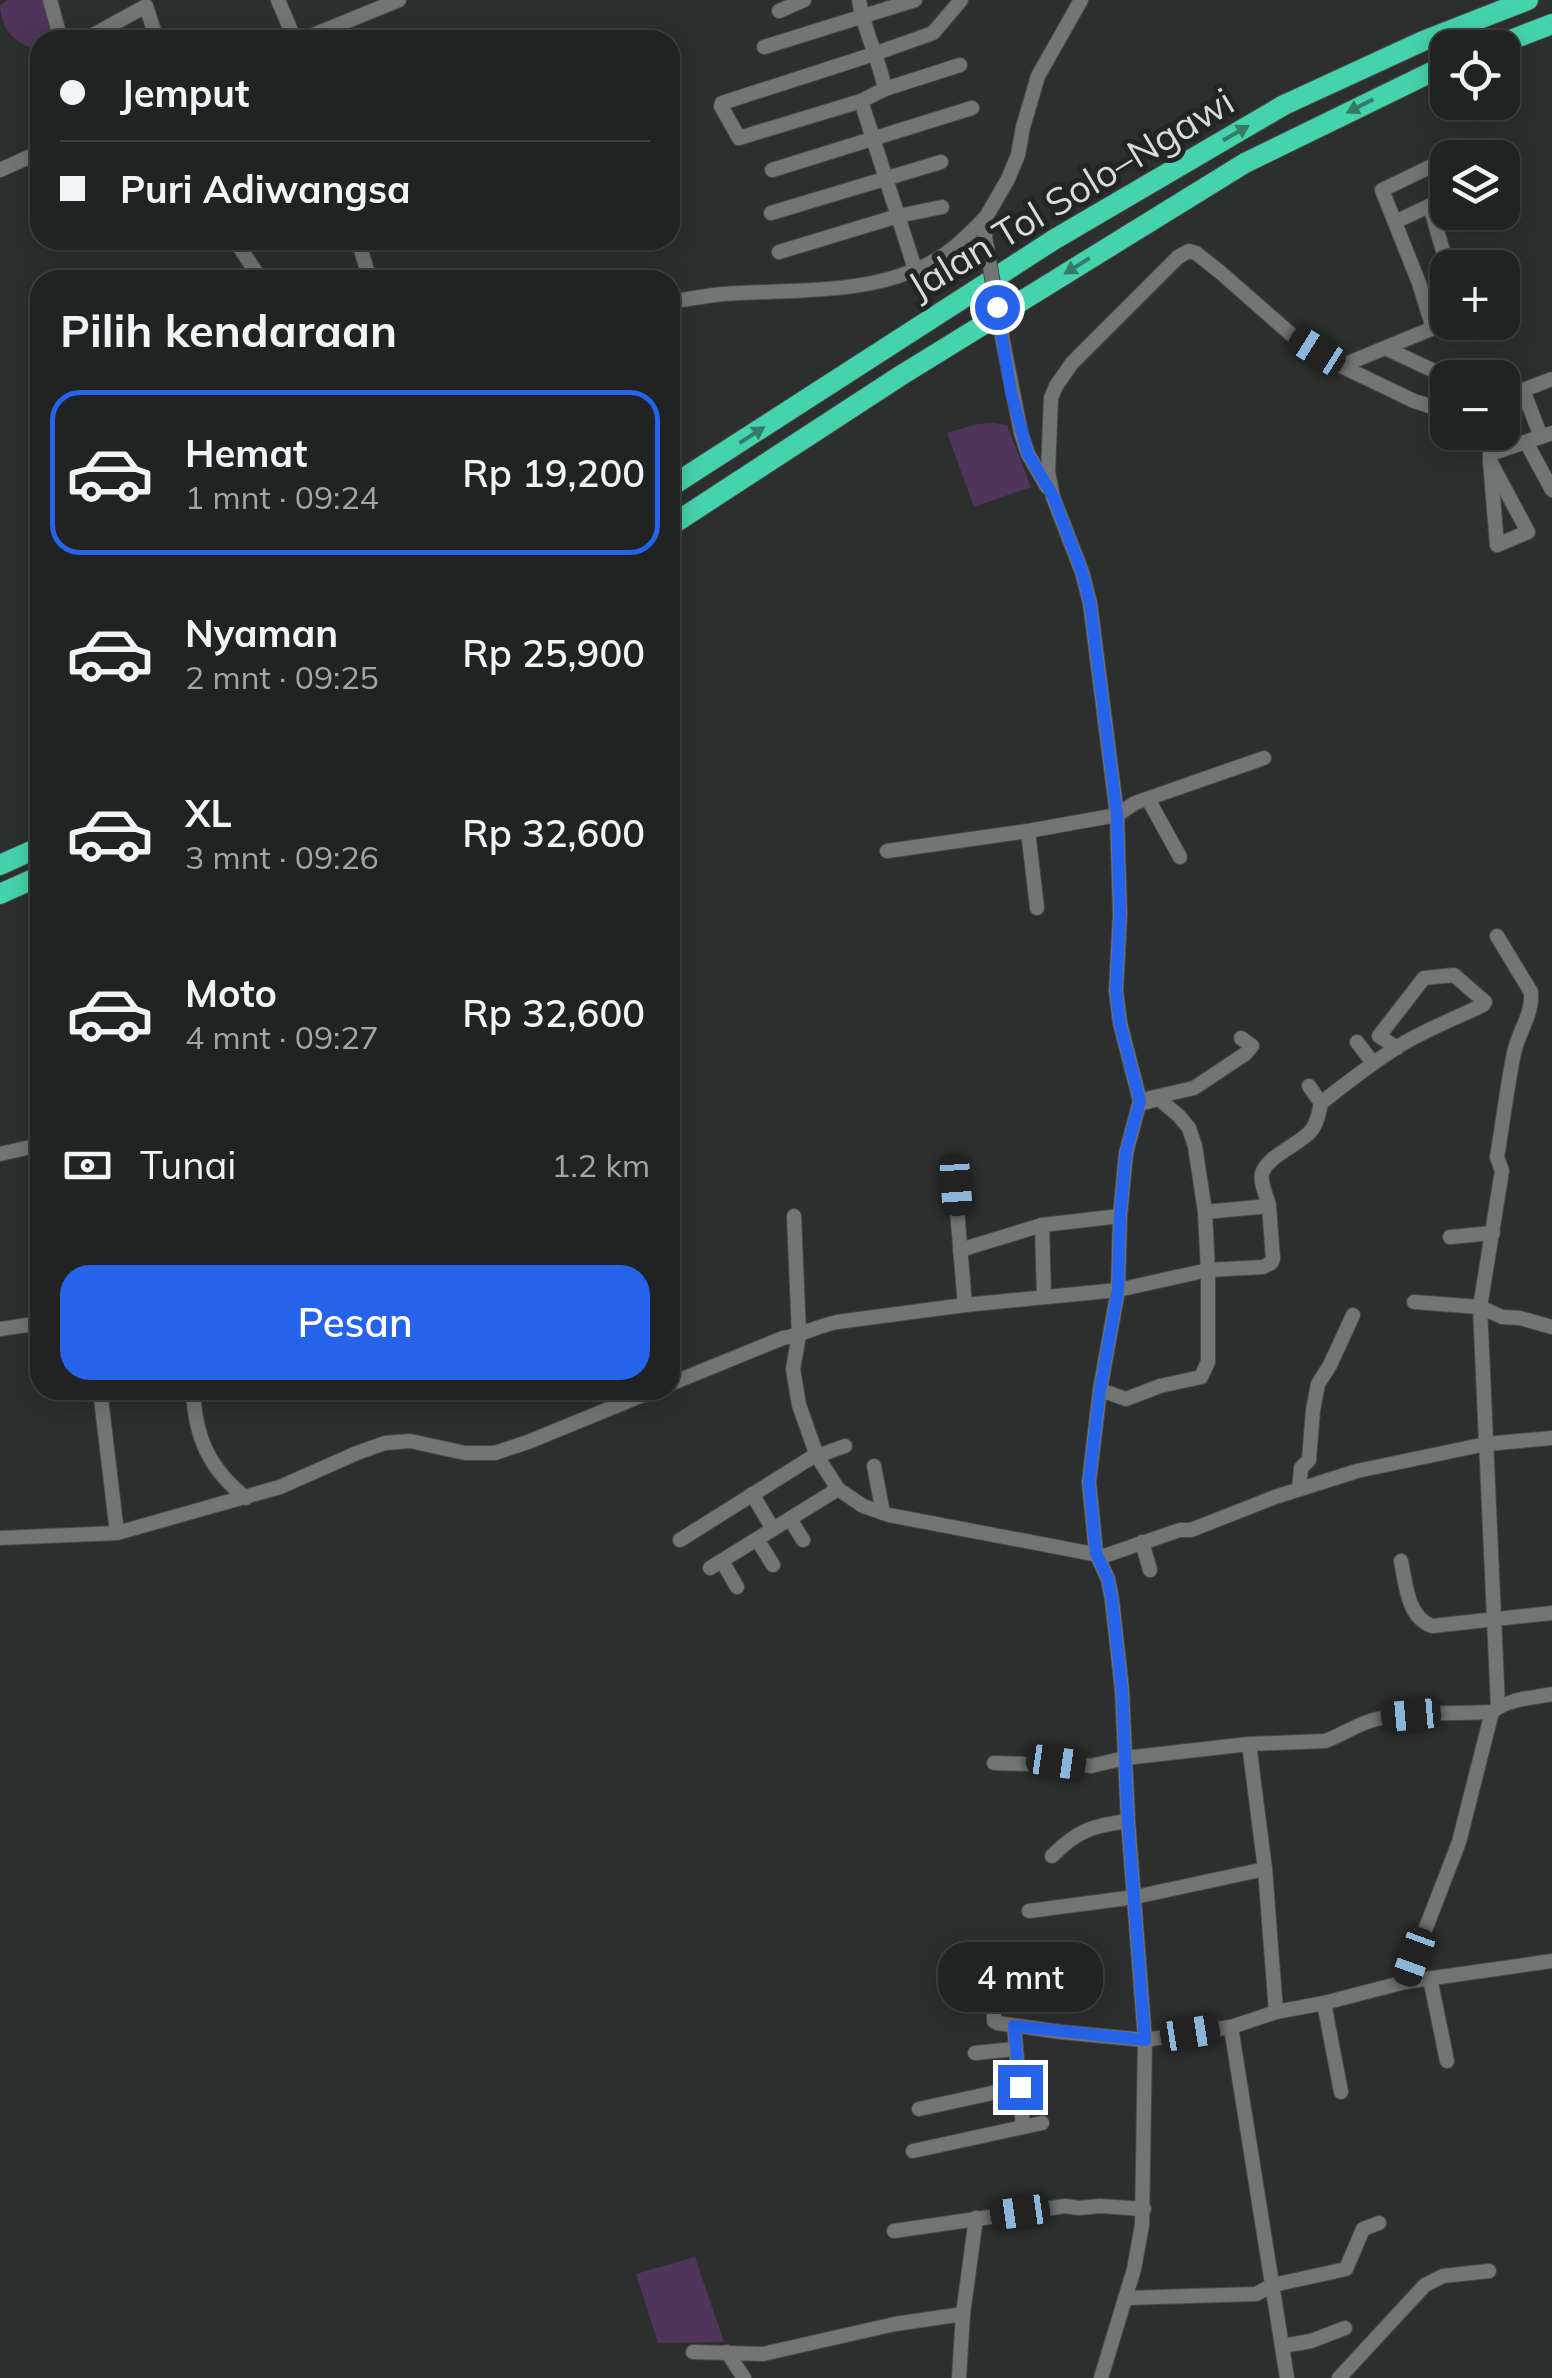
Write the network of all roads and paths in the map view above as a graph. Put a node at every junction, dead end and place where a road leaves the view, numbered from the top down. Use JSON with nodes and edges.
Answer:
{"nodes":[{"id":1,"x":50,"y":0,"type":"edge"},
{"id":2,"x":278,"y":0,"type":"edge"},
{"id":3,"x":399,"y":0,"type":"edge"},
{"id":4,"x":804,"y":0,"type":"edge"},
{"id":5,"x":859,"y":0,"type":"edge"},
{"id":6,"x":915,"y":0,"type":"edge"},
{"id":7,"x":961,"y":0,"type":"edge"},
{"id":8,"x":1081,"y":0,"type":"edge"},
{"id":9,"x":1528,"y":0,"type":"edge"},
{"id":10,"x":778,"y":11,"type":"dead end"},
{"id":11,"x":862,"y":17,"type":"junction"},
{"id":12,"x":1552,"y":24,"type":"edge"},
{"id":13,"x":58,"y":30,"type":"edge"},
{"id":14,"x":102,"y":30,"type":"edge"},
{"id":15,"x":154,"y":30,"type":"edge"},
{"id":16,"x":293,"y":30,"type":"edge"},
{"id":17,"x":323,"y":30,"type":"edge"},
{"id":18,"x":1520,"y":36,"type":"edge"},
{"id":19,"x":764,"y":47,"type":"dead end"},
{"id":20,"x":874,"y":54,"type":"junction"},
{"id":21,"x":960,"y":65,"type":"dead end"},
{"id":22,"x":1430,"y":73,"type":"edge"},
{"id":23,"x":885,"y":89,"type":"junction"},
{"id":24,"x":861,"y":101,"type":"junction"},
{"id":25,"x":972,"y":108,"type":"dead end"},
{"id":26,"x":873,"y":139,"type":"junction"},
{"id":27,"x":30,"y":156,"type":"edge"},
{"id":28,"x":941,"y":162,"type":"dead end"},
{"id":29,"x":1430,"y":167,"type":"edge"},
{"id":30,"x":0,"y":170,"type":"edge"},
{"id":31,"x":772,"y":170,"type":"dead end"},
{"id":32,"x":886,"y":178,"type":"junction"},
{"id":33,"x":1430,"y":206,"type":"edge"},
{"id":34,"x":942,"y":207,"type":"dead end"},
{"id":35,"x":772,"y":213,"type":"dead end"},
{"id":36,"x":898,"y":216,"type":"junction"},
{"id":37,"x":986,"y":217,"type":"junction"},
{"id":38,"x":1396,"y":222,"type":"junction"},
{"id":39,"x":779,"y":252,"type":"dead end"},
{"id":40,"x":915,"y":270,"type":"junction"},
{"id":41,"x":680,"y":300,"type":"edge"},
{"id":42,"x":1430,"y":305,"type":"edge"},
{"id":43,"x":1430,"y":329,"type":"edge"},
{"id":44,"x":1385,"y":348,"type":"junction"},
{"id":45,"x":1341,"y":366,"type":"junction"},
{"id":46,"x":1430,"y":369,"type":"edge"},
{"id":47,"x":1552,"y":379,"type":"edge"},
{"id":48,"x":1523,"y":390,"type":"junction"},
{"id":49,"x":1520,"y":391,"type":"edge"},
{"id":50,"x":1430,"y":406,"type":"edge"},
{"id":51,"x":1539,"y":437,"type":"edge"},
{"id":52,"x":1490,"y":460,"type":"junction"},
{"id":53,"x":680,"y":482,"type":"edge"},
{"id":54,"x":1552,"y":490,"type":"edge"},
{"id":55,"x":1053,"y":496,"type":"junction"},
{"id":56,"x":680,"y":519,"type":"edge"},
{"id":57,"x":1264,"y":758,"type":"dead end"},
{"id":58,"x":1148,"y":800,"type":"junction"},
{"id":59,"x":1117,"y":815,"type":"junction"},
{"id":60,"x":1028,"y":831,"type":"junction"},
{"id":61,"x":30,"y":852,"type":"edge"},
{"id":62,"x":887,"y":852,"type":"dead end"},
{"id":63,"x":1180,"y":857,"type":"dead end"},
{"id":64,"x":0,"y":866,"type":"edge"},
{"id":65,"x":30,"y":880,"type":"edge"},
{"id":66,"x":0,"y":894,"type":"edge"},
{"id":67,"x":1037,"y":908,"type":"dead end"},
{"id":68,"x":1497,"y":936,"type":"dead end"},
{"id":69,"x":1241,"y":1038,"type":"dead end"},
{"id":70,"x":1357,"y":1042,"type":"dead end"},
{"id":71,"x":1397,"y":1048,"type":"junction"},
{"id":72,"x":1373,"y":1063,"type":"junction"},
{"id":73,"x":1309,"y":1086,"type":"dead end"},
{"id":74,"x":1140,"y":1102,"type":"junction"},
{"id":75,"x":1321,"y":1103,"type":"junction"},
{"id":76,"x":30,"y":1147,"type":"edge"},
{"id":77,"x":0,"y":1154,"type":"edge"},
{"id":78,"x":956,"y":1186,"type":"dead end"},
{"id":79,"x":1269,"y":1206,"type":"junction"},
{"id":80,"x":1204,"y":1212,"type":"junction"},
{"id":81,"x":794,"y":1216,"type":"dead end"},
{"id":82,"x":1120,"y":1216,"type":"junction"},
{"id":83,"x":1042,"y":1225,"type":"junction"},
{"id":84,"x":1493,"y":1233,"type":"junction"},
{"id":85,"x":1450,"y":1238,"type":"dead end"},
{"id":86,"x":960,"y":1250,"type":"junction"},
{"id":87,"x":1208,"y":1270,"type":"junction"},
{"id":88,"x":1118,"y":1290,"type":"junction"},
{"id":89,"x":1044,"y":1296,"type":"junction"},
{"id":90,"x":1414,"y":1302,"type":"dead end"},
{"id":91,"x":965,"y":1305,"type":"junction"},
{"id":92,"x":1480,"y":1307,"type":"junction"},
{"id":93,"x":1353,"y":1315,"type":"dead end"},
{"id":94,"x":30,"y":1324,"type":"edge"},
{"id":95,"x":1552,"y":1327,"type":"edge"},
{"id":96,"x":0,"y":1329,"type":"edge"},
{"id":97,"x":799,"y":1335,"type":"junction"},
{"id":98,"x":680,"y":1380,"type":"edge"},
{"id":99,"x":1100,"y":1390,"type":"junction"},
{"id":100,"x":101,"y":1400,"type":"edge"},
{"id":101,"x":194,"y":1400,"type":"edge"},
{"id":102,"x":630,"y":1400,"type":"edge"},
{"id":103,"x":1552,"y":1438,"type":"edge"},
{"id":104,"x":1486,"y":1444,"type":"junction"},
{"id":105,"x":845,"y":1446,"type":"dead end"},
{"id":106,"x":817,"y":1455,"type":"junction"},
{"id":107,"x":874,"y":1466,"type":"dead end"},
{"id":108,"x":838,"y":1489,"type":"junction"},
{"id":109,"x":1299,"y":1490,"type":"junction"},
{"id":110,"x":752,"y":1494,"type":"junction"},
{"id":111,"x":246,"y":1498,"type":"junction"},
{"id":112,"x":883,"y":1513,"type":"junction"},
{"id":113,"x":790,"y":1519,"type":"junction"},
{"id":114,"x":773,"y":1529,"type":"junction"},
{"id":115,"x":117,"y":1533,"type":"junction"},
{"id":116,"x":0,"y":1538,"type":"edge"},
{"id":117,"x":680,"y":1540,"type":"dead end"},
{"id":118,"x":756,"y":1540,"type":"junction"},
{"id":119,"x":803,"y":1540,"type":"dead end"},
{"id":120,"x":1142,"y":1542,"type":"junction"},
{"id":121,"x":1096,"y":1553,"type":"junction"},
{"id":122,"x":1401,"y":1561,"type":"dead end"},
{"id":123,"x":773,"y":1565,"type":"dead end"},
{"id":124,"x":1150,"y":1570,"type":"dead end"},
{"id":125,"x":737,"y":1587,"type":"dead end"},
{"id":126,"x":1552,"y":1613,"type":"edge"},
{"id":127,"x":1494,"y":1618,"type":"junction"},
{"id":128,"x":1552,"y":1694,"type":"edge"},
{"id":129,"x":1495,"y":1710,"type":"junction"},
{"id":130,"x":1248,"y":1744,"type":"junction"},
{"id":131,"x":1125,"y":1758,"type":"junction"},
{"id":132,"x":994,"y":1763,"type":"dead end"},
{"id":133,"x":1128,"y":1822,"type":"junction"},
{"id":134,"x":1052,"y":1856,"type":"dead end"},
{"id":135,"x":1265,"y":1869,"type":"junction"},
{"id":136,"x":1134,"y":1897,"type":"junction"},
{"id":137,"x":1028,"y":1911,"type":"dead end"},
{"id":138,"x":1552,"y":1961,"type":"edge"},
{"id":139,"x":1430,"y":1978,"type":"junction"},
{"id":140,"x":1405,"y":1982,"type":"junction"},
{"id":141,"x":994,"y":2000,"type":"dead end"},
{"id":142,"x":1324,"y":2002,"type":"junction"},
{"id":143,"x":1276,"y":2012,"type":"junction"},
{"id":144,"x":1014,"y":2026,"type":"junction"},
{"id":145,"x":1230,"y":2026,"type":"junction"},
{"id":146,"x":1145,"y":2040,"type":"junction"},
{"id":147,"x":1015,"y":2048,"type":"junction"},
{"id":148,"x":975,"y":2053,"type":"dead end"},
{"id":149,"x":1447,"y":2061,"type":"dead end"},
{"id":150,"x":1020,"y":2087,"type":"junction"},
{"id":151,"x":1341,"y":2092,"type":"dead end"},
{"id":152,"x":919,"y":2109,"type":"dead end"},
{"id":153,"x":1042,"y":2123,"type":"dead end"},
{"id":154,"x":1023,"y":2128,"type":"junction"},
{"id":155,"x":913,"y":2151,"type":"dead end"},
{"id":156,"x":1144,"y":2209,"type":"junction"},
{"id":157,"x":976,"y":2218,"type":"junction"},
{"id":158,"x":1379,"y":2223,"type":"dead end"},
{"id":159,"x":894,"y":2231,"type":"dead end"},
{"id":160,"x":1489,"y":2270,"type":"dead end"},
{"id":161,"x":1273,"y":2285,"type":"junction"},
{"id":162,"x":1125,"y":2298,"type":"junction"},
{"id":163,"x":963,"y":2314,"type":"junction"},
{"id":164,"x":1345,"y":2328,"type":"dead end"},
{"id":165,"x":1283,"y":2346,"type":"junction"},
{"id":166,"x":693,"y":2352,"type":"dead end"},
{"id":167,"x":727,"y":2352,"type":"junction"},
{"id":168,"x":744,"y":2378,"type":"edge"},
{"id":169,"x":958,"y":2378,"type":"edge"},
{"id":170,"x":1102,"y":2378,"type":"edge"},
{"id":171,"x":1288,"y":2378,"type":"edge"},
{"id":172,"x":1339,"y":2378,"type":"edge"}],
"edges":[{"from":1,"to":13,"type":"street"},
{"from":2,"to":16,"type":"street"},
{"from":3,"to":17,"type":"street"},
{"from":4,"to":10,"type":"street"},
{"from":5,"to":11,"type":"street"},
{"from":6,"to":11,"type":"street"},
{"from":7,"to":20,"type":"street"},
{"from":8,"to":37,"type":"street"},
{"from":53,"to":9,"type":"highway","name":"Jalan Tol Solo–Ngawi","one_way":true},
{"from":11,"to":19,"type":"street"},
{"from":11,"to":20,"type":"street"},
{"from":12,"to":18,"type":"highway"},
{"from":14,"to":15,"type":"street"},
{"from":20,"to":23,"type":"street"},
{"from":20,"to":24,"type":"street"},
{"from":21,"to":23,"type":"street"},
{"from":22,"to":56,"type":"highway","name":"Jalan Tol Solo–Ngawi","one_way":true},
{"from":23,"to":24,"type":"street"},
{"from":24,"to":26,"type":"street"},
{"from":25,"to":26,"type":"street"},
{"from":26,"to":31,"type":"street"},
{"from":26,"to":32,"type":"street"},
{"from":27,"to":30,"type":"street"},
{"from":28,"to":32,"type":"street"},
{"from":29,"to":38,"type":"street"},
{"from":32,"to":35,"type":"street"},
{"from":32,"to":36,"type":"street"},
{"from":33,"to":38,"type":"street"},
{"from":34,"to":36,"type":"street"},
{"from":36,"to":39,"type":"street"},
{"from":36,"to":40,"type":"street"},
{"from":37,"to":40,"type":"street"},
{"from":37,"to":55,"type":"street","bridge":true},
{"from":38,"to":42,"type":"street"},
{"from":40,"to":41,"type":"street"},
{"from":43,"to":44,"type":"street"},
{"from":44,"to":45,"type":"street"},
{"from":44,"to":46,"type":"street"},
{"from":45,"to":50,"type":"street"},
{"from":45,"to":55,"type":"street"},
{"from":47,"to":48,"type":"street"},
{"from":48,"to":49,"type":"street"},
{"from":48,"to":51,"type":"street"},
{"from":51,"to":52,"type":"street"},
{"from":51,"to":54,"type":"street"},
{"from":52,"to":52,"type":"street"},
{"from":55,"to":59,"type":"street"},
{"from":57,"to":58,"type":"street"},
{"from":58,"to":59,"type":"street"},
{"from":58,"to":63,"type":"street"},
{"from":59,"to":60,"type":"street"},
{"from":59,"to":74,"type":"street"},
{"from":60,"to":62,"type":"street"},
{"from":60,"to":67,"type":"street"},
{"from":61,"to":64,"type":"highway"},
{"from":65,"to":66,"type":"highway"},
{"from":68,"to":84,"type":"street"},
{"from":69,"to":74,"type":"street"},
{"from":70,"to":72,"type":"street"},
{"from":71,"to":71,"type":"street"},
{"from":71,"to":72,"type":"street"},
{"from":72,"to":75,"type":"street"},
{"from":73,"to":75,"type":"street"},
{"from":74,"to":80,"type":"street"},
{"from":74,"to":82,"type":"street"},
{"from":75,"to":79,"type":"street"},
{"from":76,"to":77,"type":"street"},
{"from":78,"to":86,"type":"street"},
{"from":79,"to":80,"type":"street"},
{"from":79,"to":87,"type":"street"},
{"from":80,"to":87,"type":"street"},
{"from":81,"to":97,"type":"street"},
{"from":82,"to":83,"type":"street"},
{"from":82,"to":88,"type":"street"},
{"from":83,"to":86,"type":"street"},
{"from":83,"to":89,"type":"street"},
{"from":84,"to":85,"type":"street"},
{"from":84,"to":92,"type":"street"},
{"from":86,"to":91,"type":"street"},
{"from":87,"to":88,"type":"street"},
{"from":87,"to":99,"type":"street"},
{"from":88,"to":89,"type":"street"},
{"from":88,"to":99,"type":"street"},
{"from":89,"to":91,"type":"street"},
{"from":90,"to":92,"type":"street"},
{"from":91,"to":97,"type":"street"},
{"from":92,"to":95,"type":"street"},
{"from":92,"to":104,"type":"street"},
{"from":93,"to":109,"type":"street"},
{"from":94,"to":96,"type":"street"},
{"from":97,"to":98,"type":"street"},
{"from":97,"to":106,"type":"street"},
{"from":99,"to":121,"type":"street"},
{"from":100,"to":115,"type":"street"},
{"from":101,"to":111,"type":"street"},
{"from":102,"to":111,"type":"street"},
{"from":103,"to":104,"type":"street"},
{"from":104,"to":109,"type":"street"},
{"from":104,"to":127,"type":"street"},
{"from":105,"to":106,"type":"street"},
{"from":106,"to":108,"type":"street"},
{"from":106,"to":110,"type":"street"},
{"from":107,"to":112,"type":"street"},
{"from":108,"to":112,"type":"street"},
{"from":108,"to":113,"type":"street"},
{"from":109,"to":120,"type":"street"},
{"from":110,"to":114,"type":"street"},
{"from":110,"to":117,"type":"street"},
{"from":111,"to":115,"type":"street"},
{"from":112,"to":121,"type":"street"},
{"from":113,"to":114,"type":"street"},
{"from":113,"to":119,"type":"street"},
{"from":114,"to":118,"type":"street"},
{"from":115,"to":116,"type":"street"},
{"from":118,"to":123,"type":"street"},
{"from":118,"to":125,"type":"street"},
{"from":120,"to":121,"type":"street"},
{"from":120,"to":124,"type":"street"},
{"from":121,"to":131,"type":"street"},
{"from":122,"to":127,"type":"street"},
{"from":126,"to":127,"type":"street"},
{"from":127,"to":129,"type":"street"},
{"from":128,"to":129,"type":"street"},
{"from":129,"to":130,"type":"street"},
{"from":129,"to":140,"type":"street"},
{"from":130,"to":131,"type":"street"},
{"from":130,"to":135,"type":"street"},
{"from":131,"to":132,"type":"street"},
{"from":131,"to":133,"type":"street"},
{"from":133,"to":134,"type":"street"},
{"from":133,"to":136,"type":"street"},
{"from":135,"to":136,"type":"street"},
{"from":135,"to":143,"type":"street"},
{"from":136,"to":137,"type":"street"},
{"from":136,"to":146,"type":"street"},
{"from":138,"to":139,"type":"street"},
{"from":139,"to":140,"type":"street"},
{"from":139,"to":149,"type":"street"},
{"from":140,"to":142,"type":"street"},
{"from":141,"to":144,"type":"street"},
{"from":142,"to":143,"type":"street"},
{"from":142,"to":151,"type":"street"},
{"from":143,"to":145,"type":"street"},
{"from":144,"to":146,"type":"street"},
{"from":144,"to":147,"type":"street"},
{"from":145,"to":146,"type":"street"},
{"from":145,"to":161,"type":"street"},
{"from":146,"to":156,"type":"street"},
{"from":147,"to":148,"type":"street"},
{"from":147,"to":150,"type":"street"},
{"from":150,"to":152,"type":"street"},
{"from":150,"to":154,"type":"street"},
{"from":153,"to":154,"type":"street"},
{"from":154,"to":155,"type":"street"},
{"from":156,"to":157,"type":"street"},
{"from":156,"to":162,"type":"street"},
{"from":157,"to":159,"type":"street"},
{"from":157,"to":163,"type":"street"},
{"from":158,"to":161,"type":"street"},
{"from":160,"to":172,"type":"street"},
{"from":161,"to":162,"type":"street"},
{"from":161,"to":165,"type":"street"},
{"from":162,"to":170,"type":"street"},
{"from":163,"to":167,"type":"street"},
{"from":163,"to":169,"type":"street"},
{"from":164,"to":165,"type":"street"},
{"from":165,"to":171,"type":"street"},
{"from":166,"to":167,"type":"street"},
{"from":167,"to":168,"type":"street"}]}
